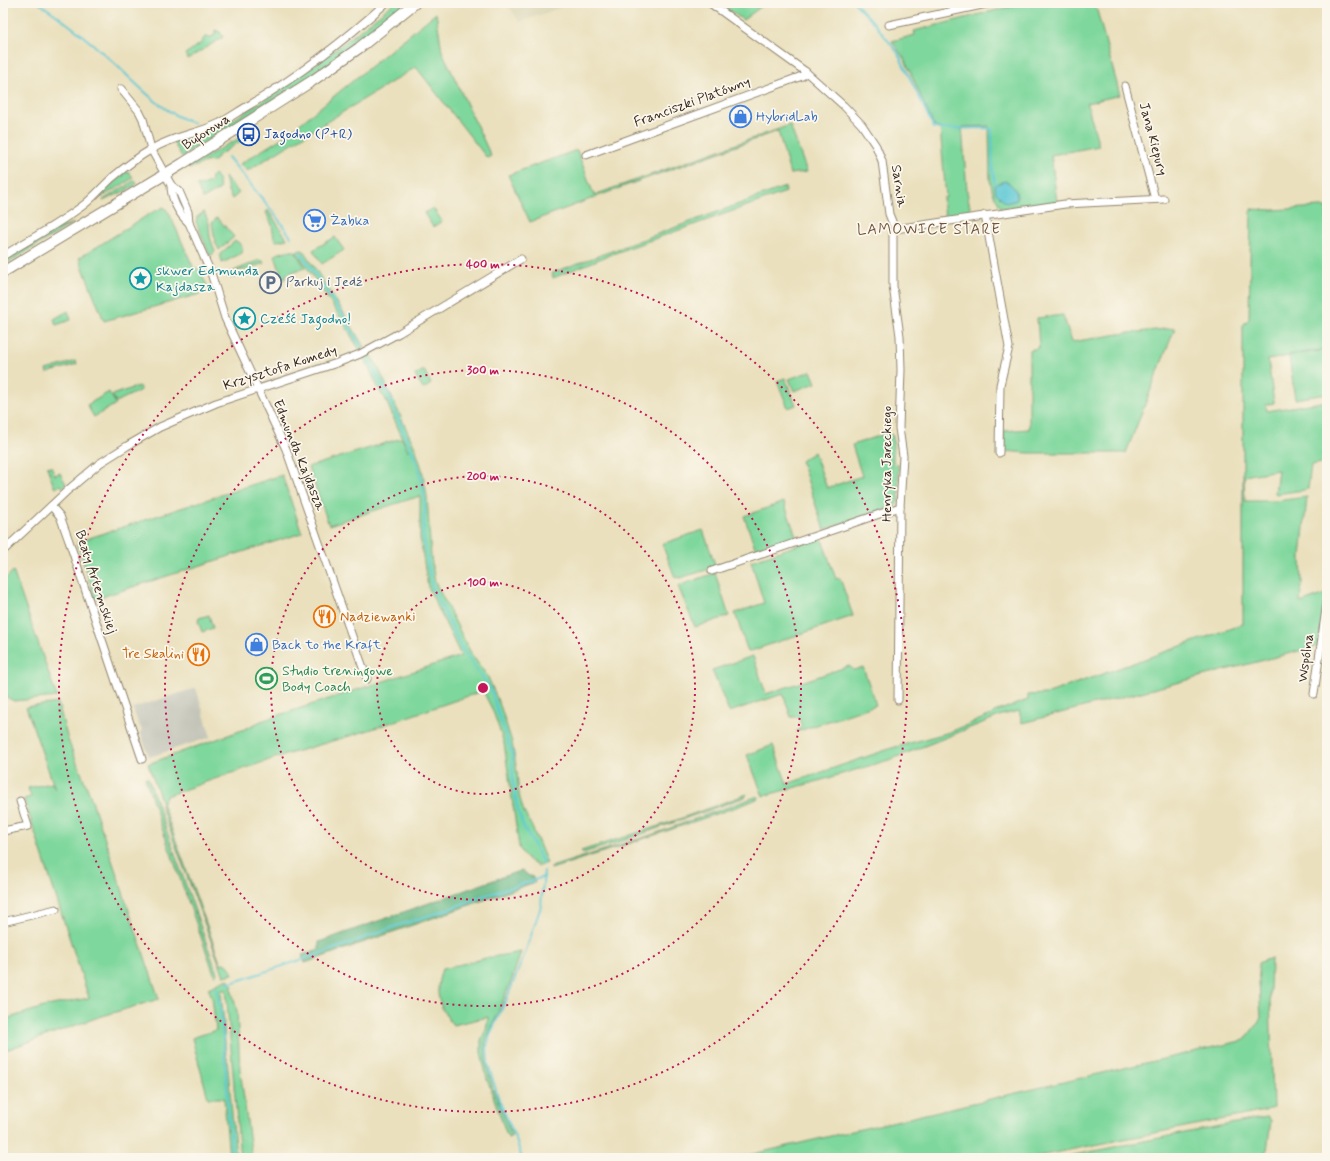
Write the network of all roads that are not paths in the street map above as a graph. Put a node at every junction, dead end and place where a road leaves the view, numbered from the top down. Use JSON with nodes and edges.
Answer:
{"nodes":[{"id":1,"x":386,"y":3,"type":"edge"},
{"id":2,"x":415,"y":3,"type":"edge"},
{"id":3,"x":710,"y":3,"type":"edge"},
{"id":4,"x":992,"y":3,"type":"edge"},
{"id":5,"x":377,"y":6,"type":"edge"},
{"id":6,"x":889,"y":25,"type":"dead end"},
{"id":7,"x":806,"y":72,"type":"junction"},
{"id":8,"x":1125,"y":86,"type":"dead end"},
{"id":9,"x":121,"y":89,"type":"dead end"},
{"id":10,"x":152,"y":149,"type":"junction"},
{"id":11,"x":586,"y":155,"type":"dead end"},
{"id":12,"x":165,"y":174,"type":"junction"},
{"id":13,"x":1156,"y":199,"type":"junction"},
{"id":14,"x":1164,"y":199,"type":"dead end"},
{"id":15,"x":985,"y":215,"type":"junction"},
{"id":16,"x":895,"y":229,"type":"junction"},
{"id":17,"x":3,"y":256,"type":"edge"},
{"id":18,"x":521,"y":259,"type":"dead end"},
{"id":19,"x":3,"y":272,"type":"edge"},
{"id":20,"x":258,"y":389,"type":"junction"},
{"id":21,"x":1000,"y":454,"type":"dead end"},
{"id":22,"x":52,"y":506,"type":"junction"},
{"id":23,"x":900,"y":507,"type":"junction"},
{"id":24,"x":3,"y":551,"type":"edge"},
{"id":25,"x":712,"y":571,"type":"dead end"},
{"id":26,"x":1327,"y":602,"type":"edge"},
{"id":27,"x":368,"y":679,"type":"dead end"},
{"id":28,"x":1314,"y":694,"type":"dead end"},
{"id":29,"x":898,"y":700,"type":"dead end"},
{"id":30,"x":142,"y":760,"type":"dead end"},
{"id":31,"x":20,"y":801,"type":"dead end"},
{"id":32,"x":3,"y":831,"type":"edge"},
{"id":33,"x":56,"y":909,"type":"dead end"},
{"id":34,"x":3,"y":922,"type":"edge"}],
"edges":[{"from":1,"to":5,"type":"street","name":"Buforowa"},
{"from":2,"to":12,"type":"main road","name":"Buforowa"},
{"from":3,"to":7,"type":"street","name":"Sarnia"},
{"from":4,"to":6,"type":"street"},
{"from":5,"to":10,"type":"street","name":"Buforowa"},
{"from":7,"to":11,"type":"street","name":"Franciszki Platówny"},
{"from":7,"to":16,"type":"street","name":"Sarnia"},
{"from":8,"to":13,"type":"street","name":"Jana Kiepury"},
{"from":9,"to":10,"type":"street","name":"Edmunda Kajdasza"},
{"from":10,"to":12,"type":"street","name":"Edmunda Kajdasza"},
{"from":10,"to":17,"type":"street","name":"Buforowa"},
{"from":12,"to":19,"type":"main road","name":"Buforowa"},
{"from":12,"to":20,"type":"street","name":"Edmunda Kajdasza"},
{"from":13,"to":14,"type":"street","name":"Sarnia"},
{"from":13,"to":15,"type":"street","name":"Sarnia"},
{"from":15,"to":16,"type":"street","name":"Sarnia"},
{"from":15,"to":21,"type":"street"},
{"from":16,"to":23,"type":"street","name":"Henryka Jareckiego"},
{"from":18,"to":20,"type":"street","name":"Krzysztofa Komedy"},
{"from":20,"to":22,"type":"street","name":"Krzysztofa Komedy"},
{"from":20,"to":27,"type":"street","name":"Edmunda Kajdasza"},
{"from":22,"to":24,"type":"street","name":"Krzysztofa Komedy"},
{"from":22,"to":30,"type":"street","name":"Beaty Artemskiej"},
{"from":23,"to":25,"type":"street"},
{"from":23,"to":29,"type":"street","name":"Henryka Jareckiego"},
{"from":26,"to":28,"type":"street","name":"Wspólna"},
{"from":31,"to":32,"type":"street"},
{"from":33,"to":34,"type":"street"}]}
